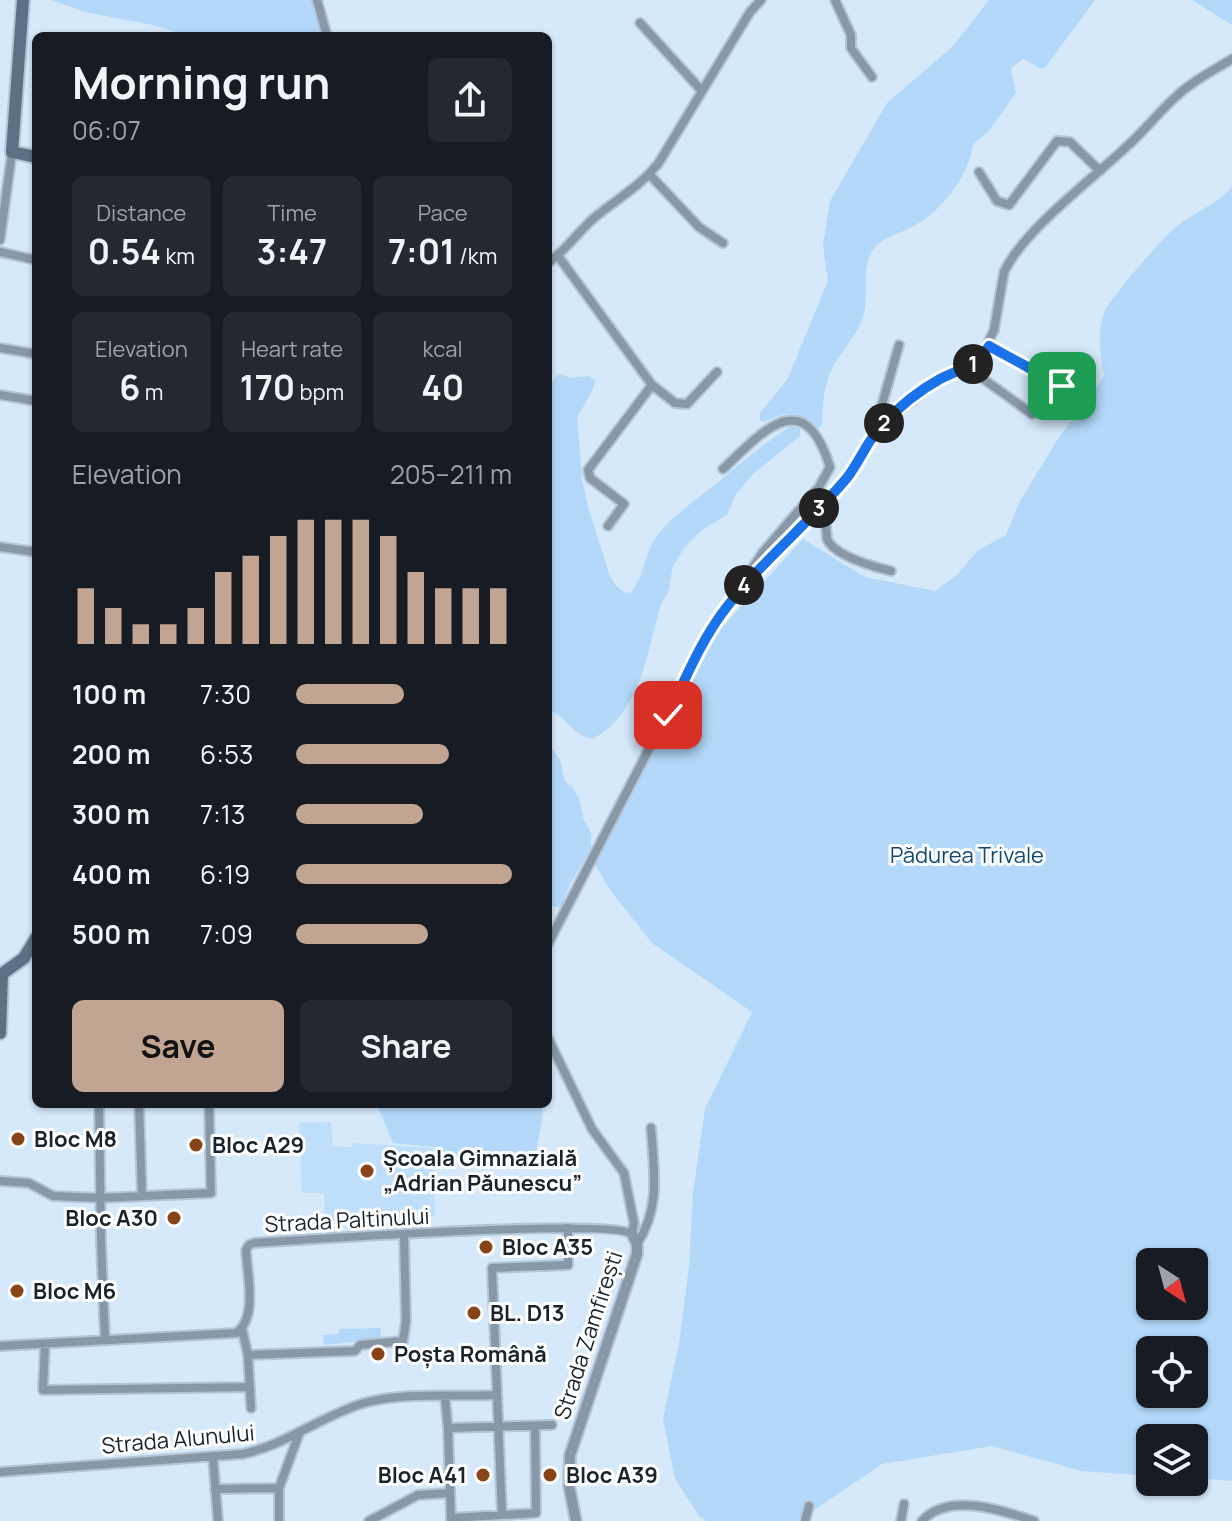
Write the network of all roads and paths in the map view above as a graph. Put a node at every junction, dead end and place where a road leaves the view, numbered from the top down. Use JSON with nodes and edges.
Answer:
{"nodes":[{"id":1,"x":23,"y":0,"type":"edge"},
{"id":2,"x":317,"y":0,"type":"edge"},
{"id":3,"x":761,"y":0,"type":"edge"},
{"id":4,"x":835,"y":0,"type":"edge"},
{"id":5,"x":640,"y":23,"type":"dead end"},
{"id":6,"x":326,"y":32,"type":"edge"},
{"id":7,"x":1232,"y":59,"type":"edge"},
{"id":8,"x":872,"y":77,"type":"dead end"},
{"id":9,"x":702,"y":91,"type":"junction"},
{"id":10,"x":12,"y":152,"type":"junction"},
{"id":11,"x":32,"y":156,"type":"edge"},
{"id":12,"x":1100,"y":171,"type":"junction"},
{"id":13,"x":979,"y":172,"type":"dead end"},
{"id":14,"x":649,"y":174,"type":"junction"},
{"id":15,"x":0,"y":240,"type":"edge"},
{"id":16,"x":723,"y":243,"type":"dead end"},
{"id":17,"x":0,"y":252,"type":"edge"},
{"id":18,"x":558,"y":256,"type":"junction"},
{"id":19,"x":32,"y":259,"type":"edge"},
{"id":20,"x":552,"y":260,"type":"edge"},
{"id":21,"x":899,"y":345,"type":"dead end"},
{"id":22,"x":989,"y":346,"type":"junction"},
{"id":23,"x":0,"y":348,"type":"edge"},
{"id":24,"x":32,"y":353,"type":"edge"},
{"id":25,"x":964,"y":369,"type":"junction"},
{"id":26,"x":717,"y":372,"type":"dead end"},
{"id":27,"x":652,"y":385,"type":"junction"},
{"id":28,"x":0,"y":395,"type":"edge"},
{"id":29,"x":1079,"y":399,"type":"dead end"},
{"id":30,"x":32,"y":400,"type":"edge"},
{"id":31,"x":1032,"y":414,"type":"dead end"},
{"id":32,"x":873,"y":435,"type":"junction"},
{"id":33,"x":723,"y":469,"type":"dead end"},
{"id":34,"x":813,"y":515,"type":"junction"},
{"id":35,"x":608,"y":526,"type":"dead end"},
{"id":36,"x":0,"y":547,"type":"edge"},
{"id":37,"x":32,"y":551,"type":"edge"},
{"id":38,"x":891,"y":571,"type":"dead end"},
{"id":39,"x":741,"y":589,"type":"junction"},
{"id":40,"x":552,"y":936,"type":"edge"},
{"id":41,"x":32,"y":945,"type":"edge"},
{"id":42,"x":1,"y":969,"type":"edge"},
{"id":43,"x":0,"y":1033,"type":"edge"},
{"id":44,"x":552,"y":1046,"type":"edge"},
{"id":45,"x":99,"y":1108,"type":"edge"},
{"id":46,"x":139,"y":1108,"type":"edge"},
{"id":47,"x":209,"y":1108,"type":"edge"},
{"id":48,"x":651,"y":1128,"type":"dead end"},
{"id":49,"x":0,"y":1181,"type":"edge"},
{"id":50,"x":142,"y":1196,"type":"junction"},
{"id":51,"x":100,"y":1198,"type":"junction"},
{"id":52,"x":568,"y":1228,"type":"junction"},
{"id":53,"x":404,"y":1234,"type":"junction"},
{"id":54,"x":634,"y":1239,"type":"junction"},
{"id":55,"x":242,"y":1329,"type":"junction"},
{"id":56,"x":105,"y":1339,"type":"junction"},
{"id":57,"x":45,"y":1344,"type":"junction"},
{"id":58,"x":0,"y":1346,"type":"edge"},
{"id":59,"x":248,"y":1355,"type":"junction"},
{"id":60,"x":250,"y":1387,"type":"junction"},
{"id":61,"x":495,"y":1395,"type":"junction"},
{"id":62,"x":445,"y":1397,"type":"junction"},
{"id":63,"x":251,"y":1408,"type":"dead end"},
{"id":64,"x":552,"y":1425,"type":"dead end"},
{"id":65,"x":535,"y":1426,"type":"junction"},
{"id":66,"x":498,"y":1427,"type":"junction"},
{"id":67,"x":448,"y":1428,"type":"junction"},
{"id":68,"x":299,"y":1434,"type":"junction"},
{"id":69,"x":213,"y":1457,"type":"junction"},
{"id":70,"x":0,"y":1472,"type":"edge"},
{"id":71,"x":279,"y":1488,"type":"junction"},
{"id":72,"x":215,"y":1489,"type":"junction"},
{"id":73,"x":450,"y":1493,"type":"junction"},
{"id":74,"x":904,"y":1504,"type":"dead end"},
{"id":75,"x":809,"y":1506,"type":"dead end"},
{"id":76,"x":502,"y":1515,"type":"junction"},
{"id":77,"x":451,"y":1520,"type":"edge"},
{"id":78,"x":218,"y":1521,"type":"edge"},
{"id":79,"x":279,"y":1521,"type":"edge"},
{"id":80,"x":369,"y":1521,"type":"edge"},
{"id":81,"x":576,"y":1521,"type":"edge"},
{"id":82,"x":805,"y":1521,"type":"edge"},
{"id":83,"x":901,"y":1521,"type":"edge"},
{"id":84,"x":922,"y":1521,"type":"edge"},
{"id":85,"x":1034,"y":1521,"type":"edge"}],
"edges":[{"from":1,"to":10,"type":"main road"},
{"from":2,"to":6,"type":"street"},
{"from":3,"to":9,"type":"street"},
{"from":4,"to":8,"type":"street"},
{"from":5,"to":9,"type":"street"},
{"from":7,"to":12,"type":"street"},
{"from":9,"to":14,"type":"street"},
{"from":10,"to":11,"type":"main road"},
{"from":10,"to":15,"type":"street"},
{"from":12,"to":13,"type":"street"},
{"from":12,"to":22,"type":"street"},
{"from":14,"to":16,"type":"street"},
{"from":14,"to":18,"type":"street"},
{"from":17,"to":19,"type":"street"},
{"from":18,"to":20,"type":"street"},
{"from":18,"to":27,"type":"street"},
{"from":21,"to":32,"type":"street"},
{"from":22,"to":25,"type":"street"},
{"from":22,"to":29,"type":"street"},
{"from":23,"to":24,"type":"street"},
{"from":25,"to":31,"type":"street"},
{"from":25,"to":32,"type":"street"},
{"from":26,"to":27,"type":"street"},
{"from":27,"to":35,"type":"street"},
{"from":28,"to":30,"type":"street"},
{"from":32,"to":34,"type":"street"},
{"from":33,"to":39,"type":"street"},
{"from":34,"to":38,"type":"street"},
{"from":34,"to":39,"type":"street"},
{"from":36,"to":37,"type":"street"},
{"from":39,"to":40,"type":"street"},
{"from":41,"to":42,"type":"main road"},
{"from":42,"to":43,"type":"main road"},
{"from":44,"to":54,"type":"street","name":"Strada Zamfirești"},
{"from":45,"to":51,"type":"street"},
{"from":46,"to":50,"type":"street"},
{"from":47,"to":50,"type":"street"},
{"from":48,"to":54,"type":"street"},
{"from":49,"to":51,"type":"street"},
{"from":50,"to":51,"type":"street"},
{"from":51,"to":56,"type":"street"},
{"from":52,"to":53,"type":"street","name":"Strada Paltinului"},
{"from":52,"to":54,"type":"street","name":"Strada Paltinului"},
{"from":52,"to":61,"type":"street"},
{"from":53,"to":55,"type":"street","name":"Strada Paltinului"},
{"from":53,"to":59,"type":"street"},
{"from":54,"to":81,"type":"street","name":"Strada Zamfirești"},
{"from":55,"to":56,"type":"street"},
{"from":55,"to":59,"type":"street"},
{"from":56,"to":57,"type":"street"},
{"from":57,"to":58,"type":"street"},
{"from":57,"to":60,"type":"street"},
{"from":59,"to":60,"type":"street"},
{"from":60,"to":63,"type":"street"},
{"from":61,"to":62,"type":"street","name":"Strada Alunului"},
{"from":61,"to":66,"type":"street"},
{"from":62,"to":67,"type":"street"},
{"from":62,"to":68,"type":"street","name":"Strada Alunului"},
{"from":64,"to":65,"type":"street"},
{"from":65,"to":66,"type":"street"},
{"from":65,"to":76,"type":"street"},
{"from":66,"to":67,"type":"street"},
{"from":66,"to":76,"type":"street"},
{"from":67,"to":73,"type":"street"},
{"from":68,"to":69,"type":"street","name":"Strada Alunului"},
{"from":68,"to":71,"type":"street"},
{"from":69,"to":70,"type":"street","name":"Strada Alunului"},
{"from":69,"to":72,"type":"street"},
{"from":71,"to":72,"type":"street"},
{"from":71,"to":79,"type":"street"},
{"from":72,"to":78,"type":"street"},
{"from":73,"to":77,"type":"street"},
{"from":73,"to":80,"type":"street"},
{"from":74,"to":83,"type":"street"},
{"from":75,"to":82,"type":"street"},
{"from":76,"to":77,"type":"street"},
{"from":84,"to":85,"type":"street"}]}
